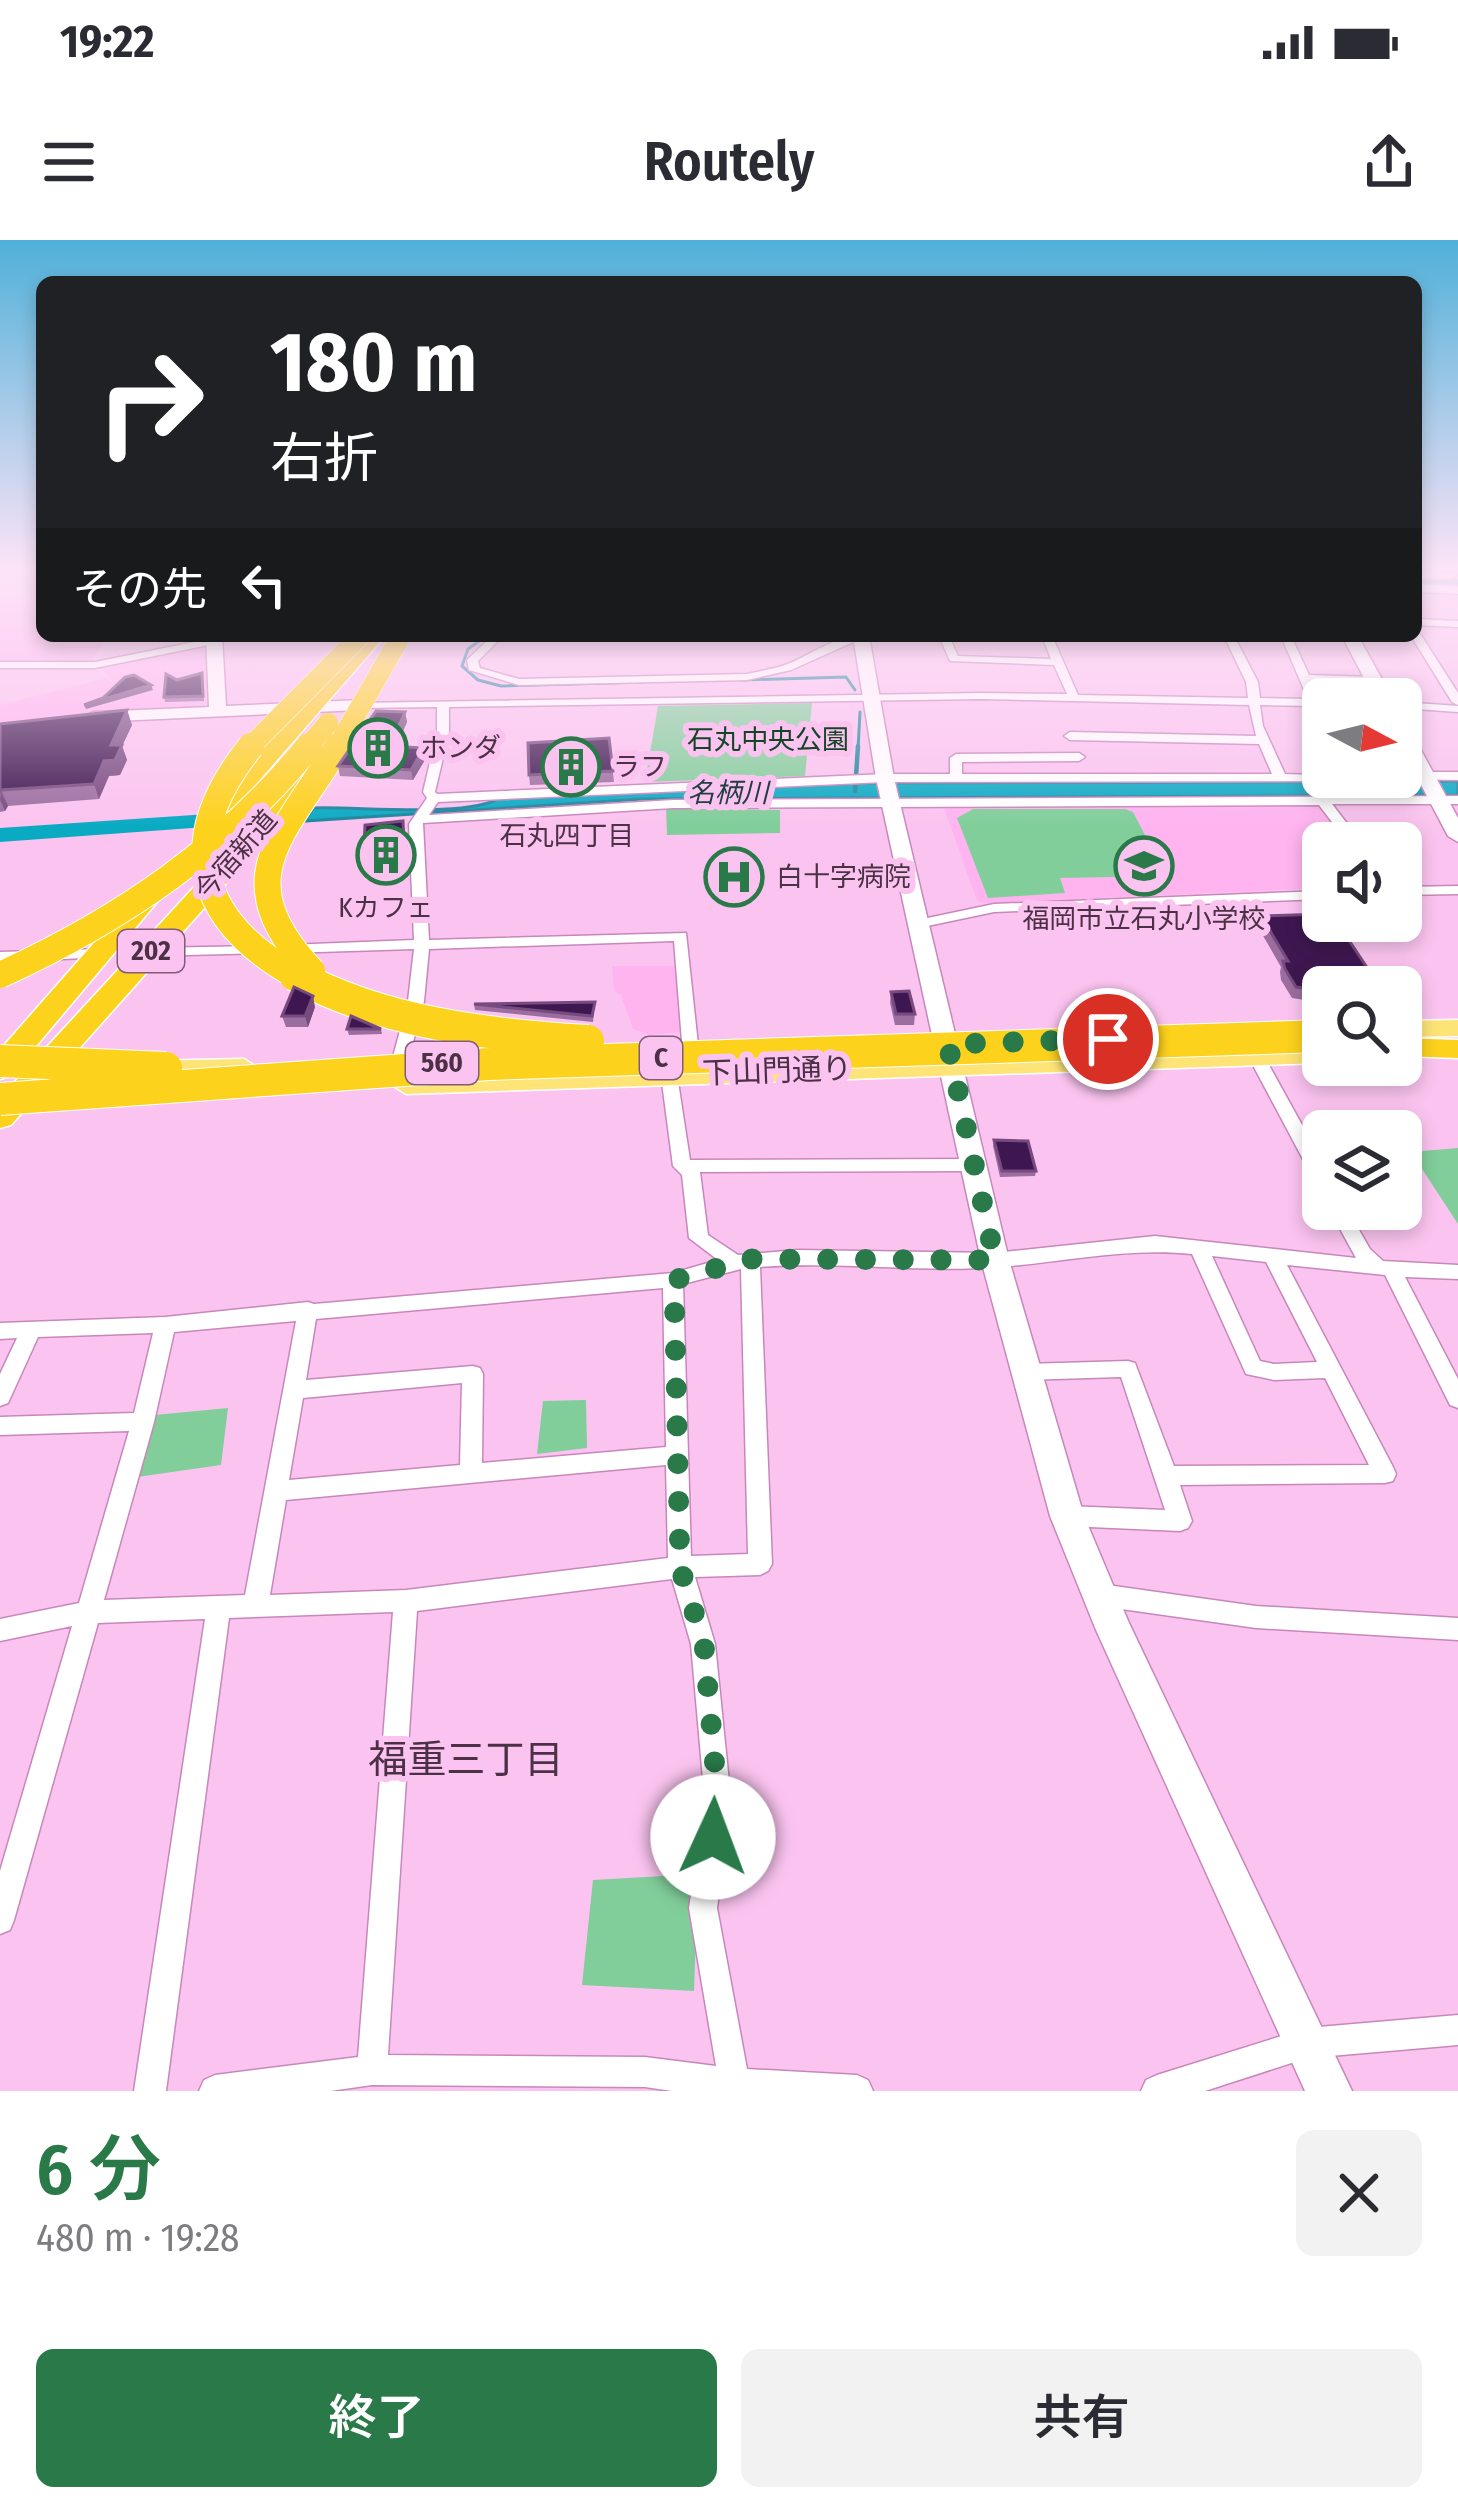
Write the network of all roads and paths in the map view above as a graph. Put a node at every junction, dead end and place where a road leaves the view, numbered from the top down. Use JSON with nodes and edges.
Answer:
{"nodes":[{"id":1,"x":153,"y":654,"type":"edge"},
{"id":2,"x":215,"y":654,"type":"edge"},
{"id":3,"x":351,"y":654,"type":"edge"},
{"id":4,"x":360,"y":654,"type":"edge"},
{"id":5,"x":380,"y":654,"type":"edge"},
{"id":6,"x":388,"y":654,"type":"edge"},
{"id":7,"x":391,"y":654,"type":"edge"},
{"id":8,"x":478,"y":654,"type":"edge"},
{"id":9,"x":818,"y":654,"type":"edge"},
{"id":10,"x":863,"y":654,"type":"edge"},
{"id":11,"x":949,"y":654,"type":"edge"},
{"id":12,"x":1055,"y":654,"type":"edge"},
{"id":13,"x":1237,"y":654,"type":"edge"},
{"id":14,"x":1294,"y":654,"type":"edge"},
{"id":15,"x":1428,"y":654,"type":"edge"},
{"id":16,"x":979,"y":660,"type":"junction"},
{"id":17,"x":1059,"y":662,"type":"junction"},
{"id":18,"x":0,"y":665,"type":"edge"},
{"id":19,"x":1305,"y":678,"type":"edge"},
{"id":20,"x":339,"y":694,"type":"junction"},
{"id":21,"x":981,"y":696,"type":"junction"},
{"id":22,"x":870,"y":699,"type":"junction"},
{"id":23,"x":1258,"y":699,"type":"junction"},
{"id":24,"x":1075,"y":700,"type":"junction"},
{"id":25,"x":1302,"y":702,"type":"edge"},
{"id":26,"x":1422,"y":705,"type":"edge"},
{"id":27,"x":1458,"y":705,"type":"edge"},
{"id":28,"x":443,"y":706,"type":"junction"},
{"id":29,"x":218,"y":709,"type":"junction"},
{"id":30,"x":82,"y":718,"type":"edge"},
{"id":31,"x":1059,"y":719,"type":"dead end"},
{"id":32,"x":1070,"y":736,"type":"junction"},
{"id":33,"x":1263,"y":740,"type":"junction"},
{"id":34,"x":1078,"y":757,"type":"junction"},
{"id":35,"x":1422,"y":770,"type":"edge"},
{"id":36,"x":1425,"y":776,"type":"junction"},
{"id":37,"x":1458,"y":776,"type":"edge"},
{"id":38,"x":1087,"y":777,"type":"junction"},
{"id":39,"x":956,"y":778,"type":"junction"},
{"id":40,"x":1280,"y":778,"type":"junction"},
{"id":41,"x":1302,"y":778,"type":"edge"},
{"id":42,"x":692,"y":784,"type":"junction"},
{"id":43,"x":889,"y":789,"type":"junction"},
{"id":44,"x":434,"y":798,"type":"junction"},
{"id":45,"x":1448,"y":800,"type":"edge"},
{"id":46,"x":1323,"y":801,"type":"junction"},
{"id":47,"x":694,"y":804,"type":"junction"},
{"id":48,"x":420,"y":819,"type":"junction"},
{"id":49,"x":1339,"y":822,"type":"edge"},
{"id":50,"x":1458,"y":836,"type":"edge"},
{"id":51,"x":1458,"y":890,"type":"edge"},
{"id":52,"x":1422,"y":891,"type":"edge"},
{"id":53,"x":1302,"y":896,"type":"edge"},
{"id":54,"x":918,"y":924,"type":"junction"},
{"id":55,"x":422,"y":946,"type":"junction"},
{"id":56,"x":150,"y":952,"type":"junction"},
{"id":57,"x":101,"y":955,"type":"junction"},
{"id":58,"x":0,"y":958,"type":"edge"},
{"id":59,"x":0,"y":975,"type":"edge"},
{"id":60,"x":1458,"y":1029,"type":"edge"},
{"id":61,"x":1422,"y":1030,"type":"edge"},
{"id":62,"x":1302,"y":1041,"type":"edge"},
{"id":63,"x":1015,"y":1042,"type":"junction"},
{"id":64,"x":1302,"y":1042,"type":"edge"},
{"id":65,"x":1302,"y":1042,"type":"edge"},
{"id":66,"x":1302,"y":1042,"type":"edge"},
{"id":67,"x":1302,"y":1046,"type":"edge"},
{"id":68,"x":1458,"y":1047,"type":"edge"},
{"id":69,"x":1422,"y":1048,"type":"edge"},
{"id":70,"x":692,"y":1054,"type":"junction"},
{"id":71,"x":778,"y":1054,"type":"junction"},
{"id":72,"x":950,"y":1054,"type":"junction"},
{"id":73,"x":1256,"y":1056,"type":"junction"},
{"id":74,"x":627,"y":1061,"type":"junction"},
{"id":75,"x":399,"y":1064,"type":"junction"},
{"id":76,"x":39,"y":1072,"type":"junction"},
{"id":77,"x":669,"y":1075,"type":"junction"},
{"id":78,"x":426,"y":1084,"type":"junction"},
{"id":79,"x":2,"y":1089,"type":"edge"},
{"id":80,"x":1302,"y":1141,"type":"edge"},
{"id":81,"x":976,"y":1165,"type":"junction"},
{"id":82,"x":682,"y":1166,"type":"junction"},
{"id":83,"x":1350,"y":1230,"type":"edge"},
{"id":84,"x":1198,"y":1247,"type":"junction"},
{"id":85,"x":1272,"y":1255,"type":"junction"},
{"id":86,"x":995,"y":1260,"type":"junction"},
{"id":87,"x":742,"y":1261,"type":"junction"},
{"id":88,"x":1384,"y":1268,"type":"junction"},
{"id":89,"x":1458,"y":1272,"type":"edge"},
{"id":90,"x":674,"y":1280,"type":"junction"},
{"id":91,"x":308,"y":1310,"type":"junction"},
{"id":92,"x":165,"y":1325,"type":"junction"},
{"id":93,"x":0,"y":1331,"type":"edge"},
{"id":94,"x":30,"y":1332,"type":"junction"},
{"id":95,"x":1329,"y":1370,"type":"junction"},
{"id":96,"x":1024,"y":1372,"type":"junction"},
{"id":97,"x":293,"y":1390,"type":"junction"},
{"id":98,"x":0,"y":1396,"type":"edge"},
{"id":99,"x":1458,"y":1399,"type":"edge"},
{"id":100,"x":143,"y":1422,"type":"junction"},
{"id":101,"x":0,"y":1426,"type":"edge"},
{"id":102,"x":677,"y":1455,"type":"junction"},
{"id":103,"x":471,"y":1473,"type":"junction"},
{"id":104,"x":1166,"y":1476,"type":"junction"},
{"id":105,"x":276,"y":1491,"type":"junction"},
{"id":106,"x":1067,"y":1516,"type":"junction"},
{"id":107,"x":680,"y":1567,"type":"junction"},
{"id":108,"x":1100,"y":1594,"type":"junction"},
{"id":109,"x":406,"y":1601,"type":"junction"},
{"id":110,"x":256,"y":1604,"type":"junction"},
{"id":111,"x":219,"y":1606,"type":"junction"},
{"id":112,"x":88,"y":1612,"type":"junction"},
{"id":113,"x":1458,"y":1629,"type":"edge"},
{"id":114,"x":0,"y":1630,"type":"edge"},
{"id":115,"x":0,"y":1920,"type":"edge"},
{"id":116,"x":1458,"y":2030,"type":"edge"},
{"id":117,"x":1307,"y":2043,"type":"junction"},
{"id":118,"x":373,"y":2070,"type":"junction"},
{"id":119,"x":645,"y":2082,"type":"edge"},
{"id":120,"x":734,"y":2084,"type":"junction"},
{"id":121,"x":322,"y":2085,"type":"edge"},
{"id":122,"x":150,"y":2091,"type":"edge"},
{"id":123,"x":215,"y":2091,"type":"edge"},
{"id":124,"x":857,"y":2091,"type":"edge"},
{"id":125,"x":1156,"y":2091,"type":"edge"},
{"id":126,"x":1329,"y":2091,"type":"edge"}],
"edges":[{"from":1,"to":18,"type":"street"},
{"from":2,"to":29,"type":"street"},
{"from":3,"to":71,"type":"highway","bridge":true},
{"from":4,"to":20,"type":"highway","name":"今宿新道","number":"202"},
{"from":5,"to":20,"type":"highway","bridge":true},
{"from":6,"to":20,"type":"highway","name":"今宿新道","number":"202"},
{"from":7,"to":74,"type":"highway","bridge":true},
{"from":8,"to":9,"type":"street"},
{"from":10,"to":22,"type":"street"},
{"from":11,"to":16,"type":"street"},
{"from":12,"to":17,"type":"street"},
{"from":13,"to":23,"type":"street"},
{"from":14,"to":19,"type":"street"},
{"from":15,"to":27,"type":"street"},
{"from":16,"to":17,"type":"street"},
{"from":16,"to":21,"type":"street"},
{"from":17,"to":24,"type":"street"},
{"from":20,"to":28,"type":"street"},
{"from":20,"to":29,"type":"street"},
{"from":20,"to":56,"type":"highway","name":"今宿新道","number":"202"},
{"from":20,"to":57,"type":"highway","name":"今宿新道","number":"202","bridge":true},
{"from":20,"to":58,"type":"highway","bridge":true},
{"from":20,"to":59,"type":"highway","bridge":true},
{"from":21,"to":22,"type":"street"},
{"from":21,"to":24,"type":"street"},
{"from":22,"to":28,"type":"street"},
{"from":22,"to":43,"type":"street"},
{"from":23,"to":24,"type":"street"},
{"from":23,"to":25,"type":"street"},
{"from":23,"to":33,"type":"street"},
{"from":26,"to":27,"type":"street"},
{"from":28,"to":44,"type":"street"},
{"from":29,"to":30,"type":"street"},
{"from":31,"to":32,"type":"street"},
{"from":32,"to":33,"type":"street"},
{"from":32,"to":34,"type":"street"},
{"from":33,"to":40,"type":"street"},
{"from":34,"to":38,"type":"street"},
{"from":34,"to":39,"type":"street"},
{"from":35,"to":36,"type":"street"},
{"from":36,"to":37,"type":"street"},
{"from":36,"to":45,"type":"street"},
{"from":38,"to":39,"type":"street"},
{"from":38,"to":40,"type":"street"},
{"from":39,"to":43,"type":"street"},
{"from":40,"to":41,"type":"street"},
{"from":42,"to":43,"type":"street"},
{"from":42,"to":44,"type":"street"},
{"from":42,"to":47,"type":"street"},
{"from":43,"to":46,"type":"street"},
{"from":43,"to":47,"type":"street"},
{"from":43,"to":54,"type":"street"},
{"from":44,"to":48,"type":"street"},
{"from":45,"to":46,"type":"street"},
{"from":45,"to":50,"type":"street"},
{"from":46,"to":49,"type":"street"},
{"from":47,"to":48,"type":"street"},
{"from":48,"to":55,"type":"street"},
{"from":51,"to":52,"type":"street"},
{"from":53,"to":54,"type":"street"},
{"from":54,"to":72,"type":"street"},
{"from":55,"to":56,"type":"street"},
{"from":55,"to":70,"type":"street"},
{"from":55,"to":75,"type":"street"},
{"from":56,"to":76,"type":"highway","name":"今宿新道","number":"202"},
{"from":57,"to":58,"type":"street"},
{"from":57,"to":79,"type":"highway","name":"今宿新道","number":"202"},
{"from":60,"to":61,"type":"highway"},
{"from":62,"to":63,"type":"main road","number":"560"},
{"from":63,"to":66,"type":"highway","bridge":true},
{"from":63,"to":72,"type":"main road","number":"560"},
{"from":64,"to":74,"type":"highway","number":"C","bridge":true},
{"from":65,"to":71,"type":"highway","number":"C","bridge":true},
{"from":67,"to":73,"type":"main road","name":"下山門通り","number":"560"},
{"from":68,"to":69,"type":"highway"},
{"from":70,"to":72,"type":"main road","name":"下山門通り","number":"560"},
{"from":70,"to":75,"type":"main road","name":"下山門通り","number":"560"},
{"from":71,"to":79,"type":"highway","number":"C","bridge":true},
{"from":72,"to":73,"type":"main road","name":"下山門通り","number":"560"},
{"from":72,"to":77,"type":"main road","name":"下山門通り","number":"560"},
{"from":72,"to":81,"type":"street"},
{"from":73,"to":80,"type":"street"},
{"from":74,"to":78,"type":"highway"},
{"from":74,"to":79,"type":"highway","number":"C","bridge":true},
{"from":75,"to":76,"type":"main road","name":"下山門通り","number":"560"},
{"from":76,"to":79,"type":"highway","name":"今宿新道","number":"202"},
{"from":77,"to":78,"type":"main road","name":"下山門通り","number":"560"},
{"from":77,"to":82,"type":"street"},
{"from":78,"to":79,"type":"main road","name":"下山門通り","number":"560"},
{"from":81,"to":82,"type":"street"},
{"from":81,"to":86,"type":"street"},
{"from":82,"to":87,"type":"street"},
{"from":83,"to":88,"type":"street"},
{"from":84,"to":85,"type":"street"},
{"from":84,"to":86,"type":"street"},
{"from":84,"to":95,"type":"street"},
{"from":85,"to":88,"type":"street"},
{"from":85,"to":95,"type":"street"},
{"from":86,"to":87,"type":"street"},
{"from":86,"to":96,"type":"street"},
{"from":87,"to":90,"type":"street"},
{"from":87,"to":107,"type":"street"},
{"from":88,"to":89,"type":"street"},
{"from":88,"to":99,"type":"street"},
{"from":90,"to":91,"type":"street"},
{"from":90,"to":102,"type":"street"},
{"from":91,"to":92,"type":"street"},
{"from":91,"to":97,"type":"street"},
{"from":92,"to":94,"type":"street"},
{"from":92,"to":100,"type":"street"},
{"from":93,"to":94,"type":"street"},
{"from":94,"to":98,"type":"street"},
{"from":95,"to":104,"type":"street"},
{"from":96,"to":104,"type":"street"},
{"from":96,"to":106,"type":"street"},
{"from":97,"to":103,"type":"street"},
{"from":97,"to":105,"type":"street"},
{"from":100,"to":101,"type":"street"},
{"from":100,"to":112,"type":"street"},
{"from":102,"to":103,"type":"street"},
{"from":102,"to":107,"type":"street"},
{"from":103,"to":105,"type":"street"},
{"from":104,"to":106,"type":"street"},
{"from":105,"to":110,"type":"street"},
{"from":106,"to":108,"type":"street"},
{"from":107,"to":109,"type":"street"},
{"from":107,"to":120,"type":"street"},
{"from":108,"to":113,"type":"street"},
{"from":108,"to":117,"type":"street"},
{"from":109,"to":110,"type":"street"},
{"from":109,"to":118,"type":"street"},
{"from":110,"to":111,"type":"street"},
{"from":111,"to":112,"type":"street"},
{"from":111,"to":122,"type":"street"},
{"from":112,"to":114,"type":"street"},
{"from":112,"to":115,"type":"street"},
{"from":116,"to":117,"type":"street"},
{"from":117,"to":125,"type":"street"},
{"from":117,"to":126,"type":"street"},
{"from":118,"to":119,"type":"street"},
{"from":118,"to":121,"type":"street"},
{"from":119,"to":120,"type":"street"},
{"from":120,"to":124,"type":"street"},
{"from":121,"to":123,"type":"street"}]}
